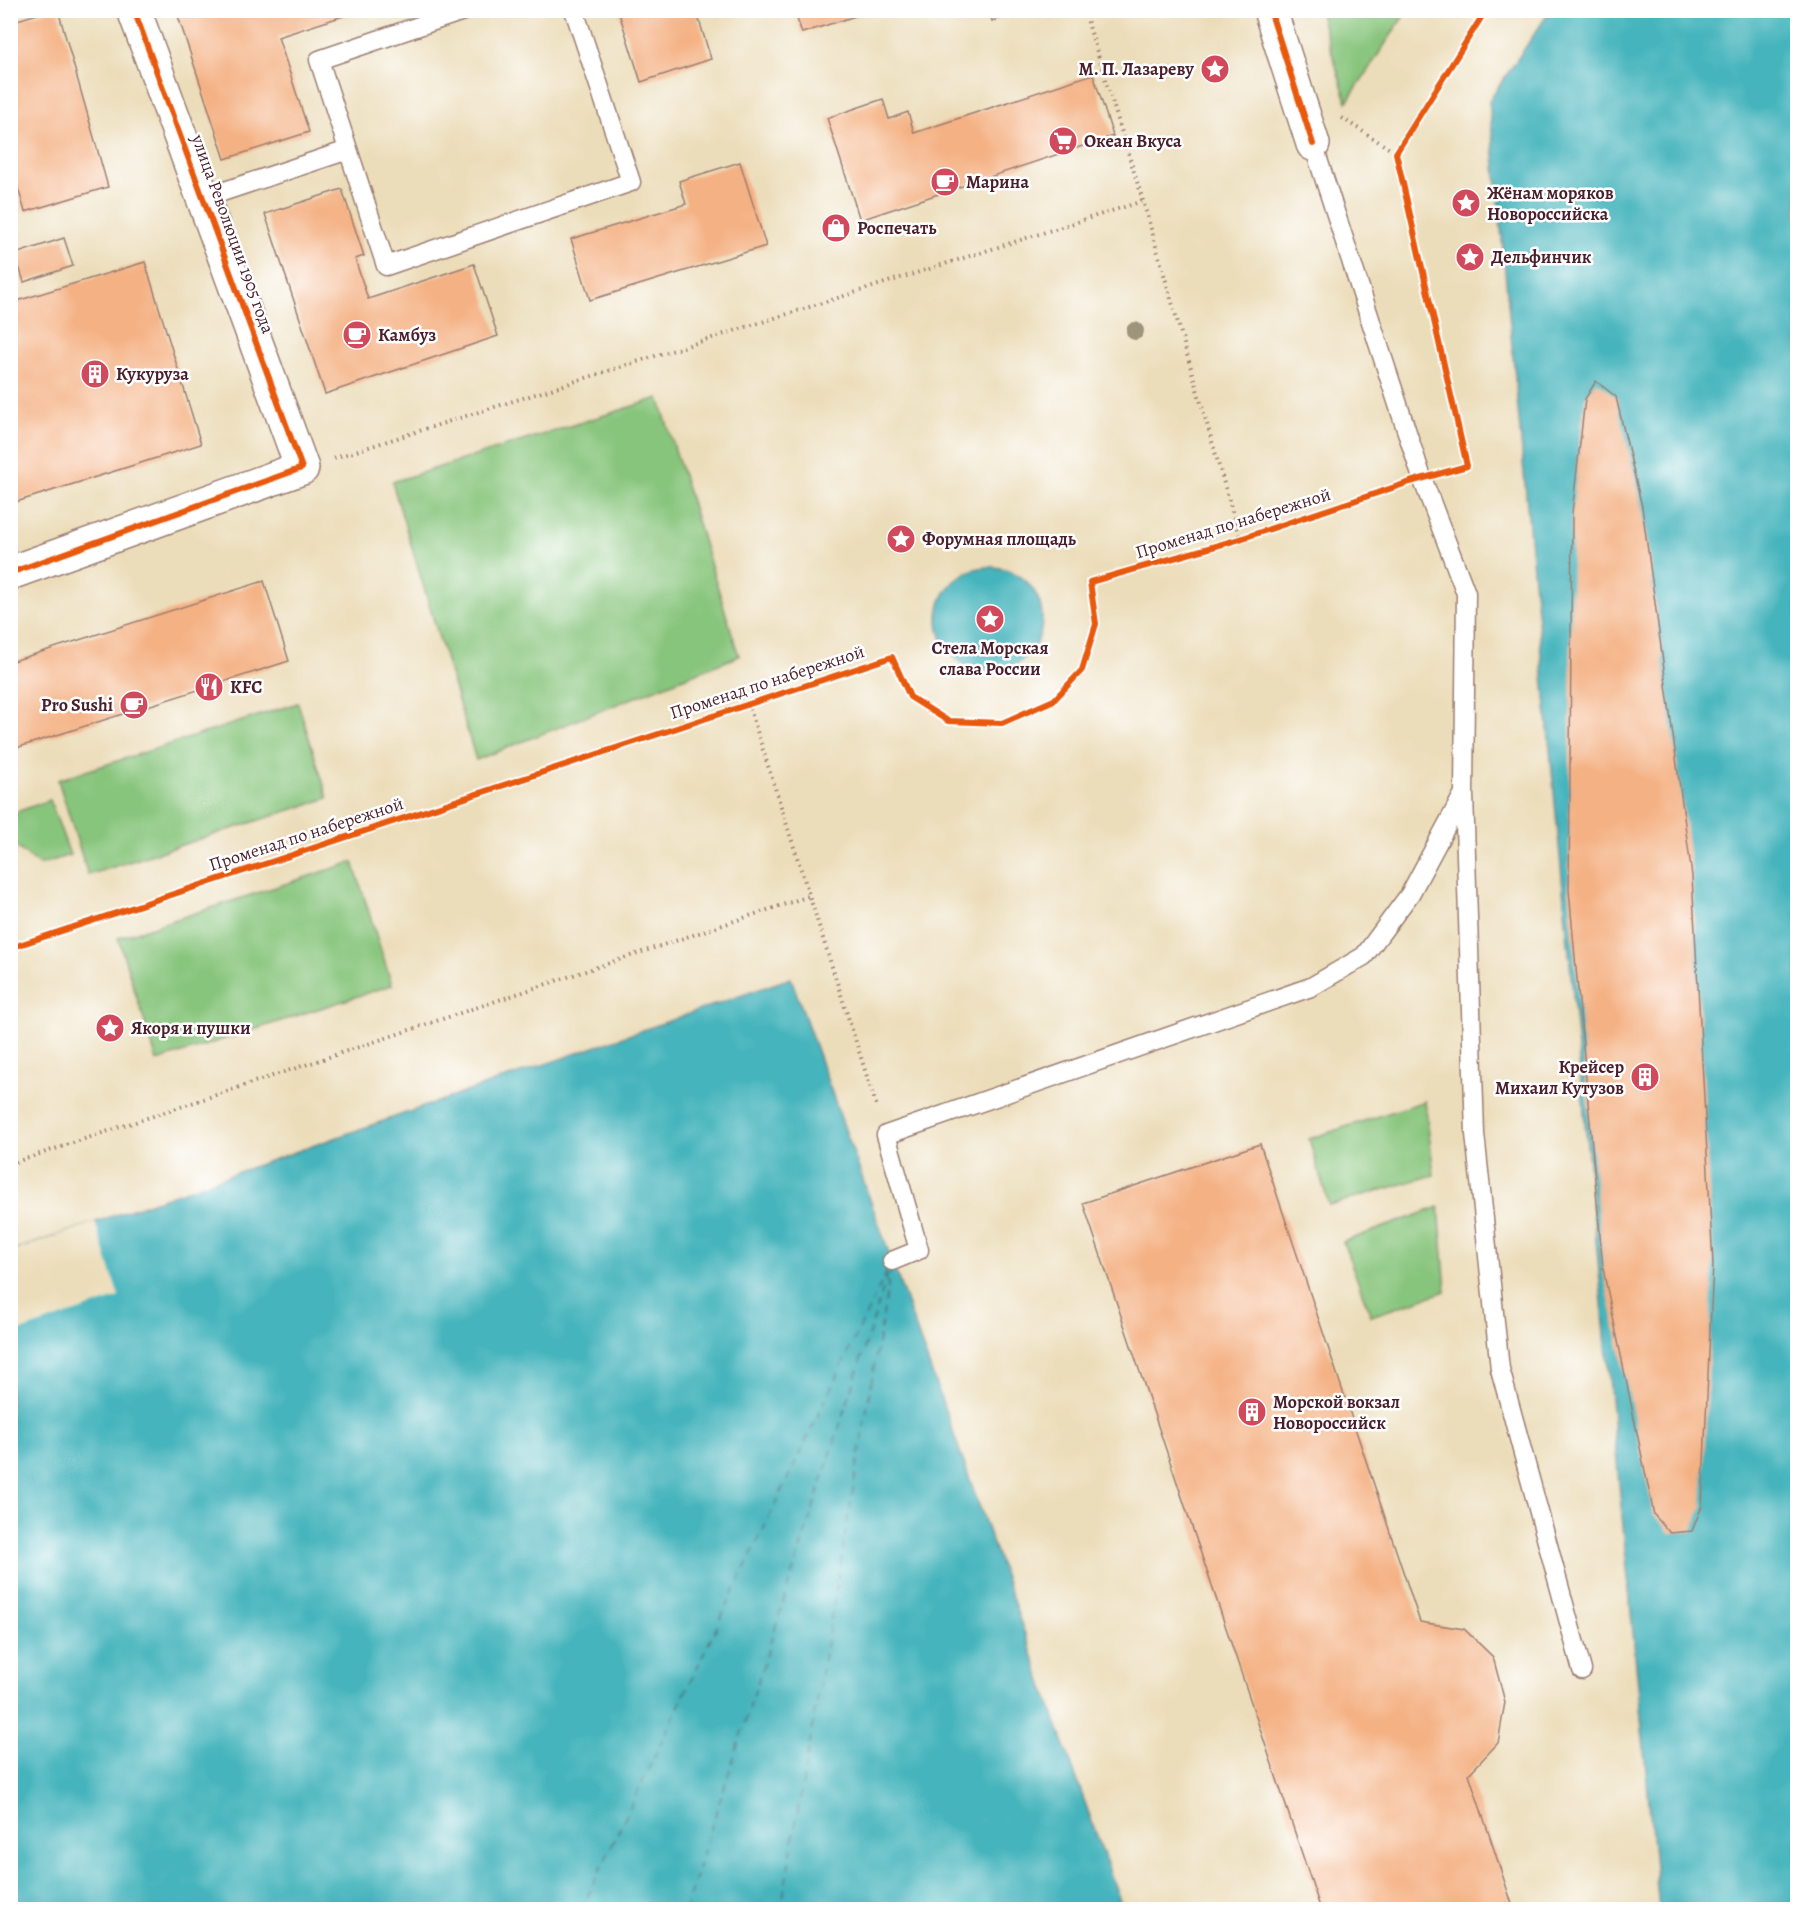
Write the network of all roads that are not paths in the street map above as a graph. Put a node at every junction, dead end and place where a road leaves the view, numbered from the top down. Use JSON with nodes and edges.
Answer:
{"nodes":[{"id":1,"x":134,"y":10,"type":"edge"},
{"id":2,"x":466,"y":10,"type":"edge"},
{"id":3,"x":574,"y":10,"type":"edge"},
{"id":4,"x":1269,"y":10,"type":"edge"},
{"id":5,"x":1313,"y":144,"type":"joint"},
{"id":6,"x":348,"y":150,"type":"junction"},
{"id":7,"x":204,"y":198,"type":"junction"},
{"id":8,"x":10,"y":573,"type":"edge"},
{"id":9,"x":1464,"y":794,"type":"junction"},
{"id":10,"x":892,"y":1261,"type":"dead end"},
{"id":11,"x":1582,"y":1670,"type":"dead end"}],
"edges":[{"from":1,"to":7,"type":"street","name":"улица Революции 1905 года"},
{"from":2,"to":6,"type":"lane"},
{"from":3,"to":6,"type":"lane"},
{"from":4,"to":5,"type":"street"},
{"from":5,"to":9,"type":"lane"},
{"from":6,"to":7,"type":"lane"},
{"from":7,"to":8,"type":"street","name":"улица Революции 1905 года"},
{"from":9,"to":10,"type":"lane"},
{"from":9,"to":11,"type":"lane"}]}
